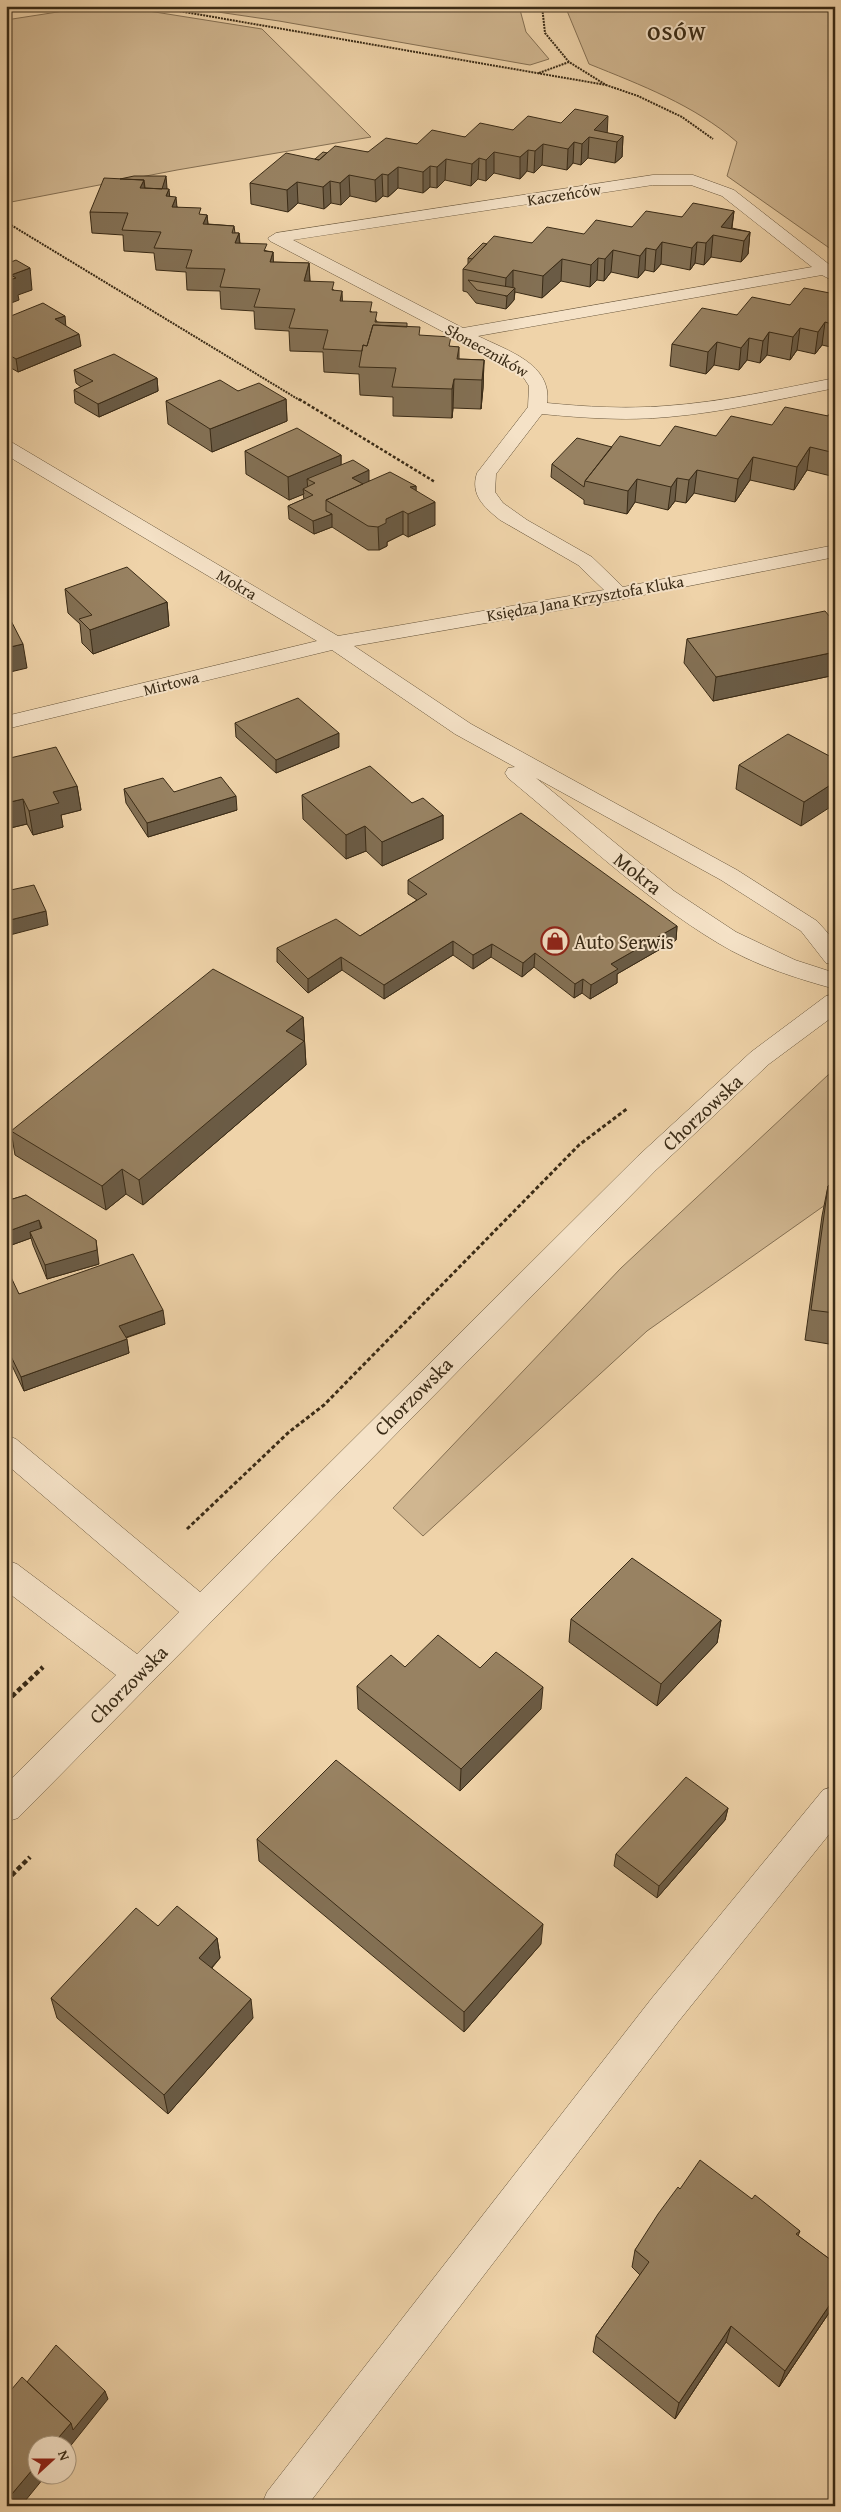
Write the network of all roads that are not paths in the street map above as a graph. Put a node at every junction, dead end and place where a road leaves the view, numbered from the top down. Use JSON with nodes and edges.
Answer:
{"nodes":[{"id":1,"x":276,"y":238,"type":"joint"},
{"id":2,"x":830,"y":274,"type":"edge"},
{"id":3,"x":459,"y":334,"type":"junction"},
{"id":4,"x":835,"y":382,"type":"edge"},
{"id":5,"x":536,"y":408,"type":"junction"},
{"id":6,"x":6,"y":447,"type":"edge"},
{"id":7,"x":835,"y":551,"type":"edge"},
{"id":8,"x":618,"y":594,"type":"junction"},
{"id":9,"x":335,"y":643,"type":"junction"},
{"id":10,"x":6,"y":724,"type":"edge"},
{"id":11,"x":463,"y":729,"type":"junction"},
{"id":12,"x":835,"y":957,"type":"edge"},
{"id":13,"x":835,"y":982,"type":"edge"},
{"id":14,"x":835,"y":1002,"type":"edge"},
{"id":15,"x":6,"y":1447,"type":"edge"},
{"id":16,"x":6,"y":1573,"type":"edge"},
{"id":17,"x":200,"y":1610,"type":"junction"},
{"id":18,"x":138,"y":1673,"type":"junction"},
{"id":19,"x":835,"y":1801,"type":"edge"},
{"id":20,"x":6,"y":1807,"type":"edge"},
{"id":21,"x":281,"y":2506,"type":"edge"}],
"edges":[{"from":1,"to":2,"type":"street","name":"Kaczeńców"},
{"from":1,"to":3,"type":"street","name":"Słoneczników"},
{"from":2,"to":3,"type":"street","name":"Kaczeńców"},
{"from":3,"to":5,"type":"street","name":"Słoneczników"},
{"from":4,"to":5,"type":"street"},
{"from":5,"to":8,"type":"street"},
{"from":6,"to":9,"type":"street","name":"Mokra"},
{"from":7,"to":8,"type":"street","name":"Księdza Jana Krzysztofa Kluka"},
{"from":8,"to":9,"type":"street","name":"Księdza Jana Krzysztofa Kluka"},
{"from":9,"to":10,"type":"street","name":"Mirtowa"},
{"from":9,"to":11,"type":"street","name":"Mokra"},
{"from":11,"to":12,"type":"street","name":"Mokra"},
{"from":11,"to":13,"type":"street","name":"Mokra"},
{"from":14,"to":17,"type":"street","name":"Chorzowska"},
{"from":15,"to":17,"type":"street"},
{"from":16,"to":18,"type":"street"},
{"from":17,"to":18,"type":"street","name":"Chorzowska"},
{"from":18,"to":20,"type":"street","name":"Chorzowska"},
{"from":19,"to":21,"type":"street"}]}
